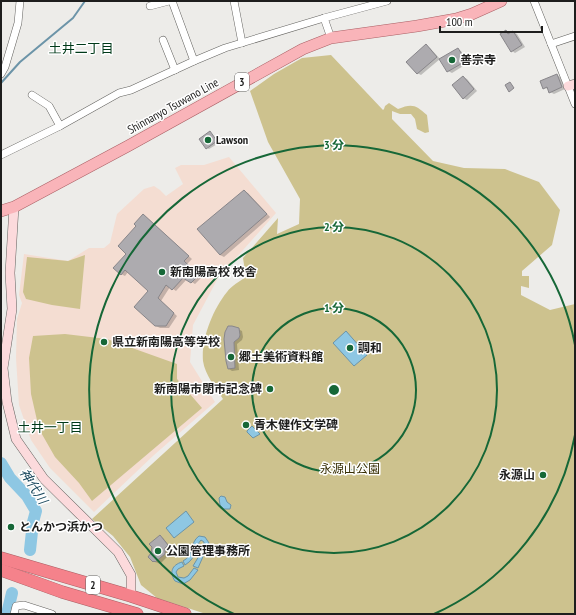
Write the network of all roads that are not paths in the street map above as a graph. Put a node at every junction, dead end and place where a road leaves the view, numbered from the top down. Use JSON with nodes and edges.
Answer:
{"nodes":[{"id":1,"x":20,"y":1,"type":"edge"},
{"id":2,"x":170,"y":1,"type":"edge"},
{"id":3,"x":387,"y":1,"type":"edge"},
{"id":4,"x":501,"y":1,"type":"edge"},
{"id":5,"x":534,"y":1,"type":"edge"},
{"id":6,"x":233,"y":5,"type":"edge"},
{"id":7,"x":150,"y":6,"type":"dead end"},
{"id":8,"x":324,"y":18,"type":"junction"},
{"id":9,"x":575,"y":36,"type":"edge"},
{"id":10,"x":332,"y":38,"type":"junction"},
{"id":11,"x":163,"y":40,"type":"dead end"},
{"id":12,"x":242,"y":43,"type":"junction"},
{"id":13,"x":550,"y":44,"type":"junction"},
{"id":14,"x":194,"y":61,"type":"junction"},
{"id":15,"x":175,"y":70,"type":"junction"},
{"id":16,"x":1,"y":74,"type":"edge"},
{"id":17,"x":572,"y":85,"type":"edge"},
{"id":18,"x":32,"y":95,"type":"dead end"},
{"id":19,"x":575,"y":104,"type":"edge"},
{"id":20,"x":60,"y":126,"type":"junction"},
{"id":21,"x":1,"y":155,"type":"edge"},
{"id":22,"x":14,"y":208,"type":"junction"},
{"id":23,"x":1,"y":211,"type":"edge"},
{"id":24,"x":1,"y":558,"type":"edge"},
{"id":25,"x":1,"y":570,"type":"edge"},
{"id":26,"x":131,"y":596,"type":"junction"},
{"id":27,"x":131,"y":613,"type":"edge"},
{"id":28,"x":14,"y":614,"type":"edge"},
{"id":29,"x":52,"y":614,"type":"edge"},
{"id":30,"x":185,"y":614,"type":"edge"}],
"edges":[{"from":1,"to":16,"type":"street"},
{"from":2,"to":7,"type":"street"},
{"from":2,"to":14,"type":"street"},
{"from":3,"to":8,"type":"street"},
{"from":4,"to":10,"type":"main road","name":"Shinnanyo Tsuwano Line","number":"3"},
{"from":5,"to":13,"type":"street"},
{"from":6,"to":12,"type":"street"},
{"from":8,"to":10,"type":"street"},
{"from":8,"to":12,"type":"street"},
{"from":9,"to":13,"type":"street"},
{"from":10,"to":22,"type":"main road","name":"Shinnanyo Tsuwano Line","number":"3"},
{"from":11,"to":15,"type":"street"},
{"from":12,"to":14,"type":"street"},
{"from":13,"to":17,"type":"street"},
{"from":14,"to":15,"type":"street"},
{"from":15,"to":20,"type":"street"},
{"from":17,"to":19,"type":"street"},
{"from":18,"to":20,"type":"street"},
{"from":20,"to":21,"type":"street"},
{"from":22,"to":23,"type":"main road","name":"Shinnanyo Tsuwano Line","number":"3"},
{"from":22,"to":26,"type":"street"},
{"from":24,"to":26,"type":"highway","number":"2"},
{"from":25,"to":27,"type":"highway","number":"2"},
{"from":26,"to":27,"type":"highway"},
{"from":26,"to":30,"type":"highway","number":"2"},
{"from":28,"to":29,"type":"street"}]}
